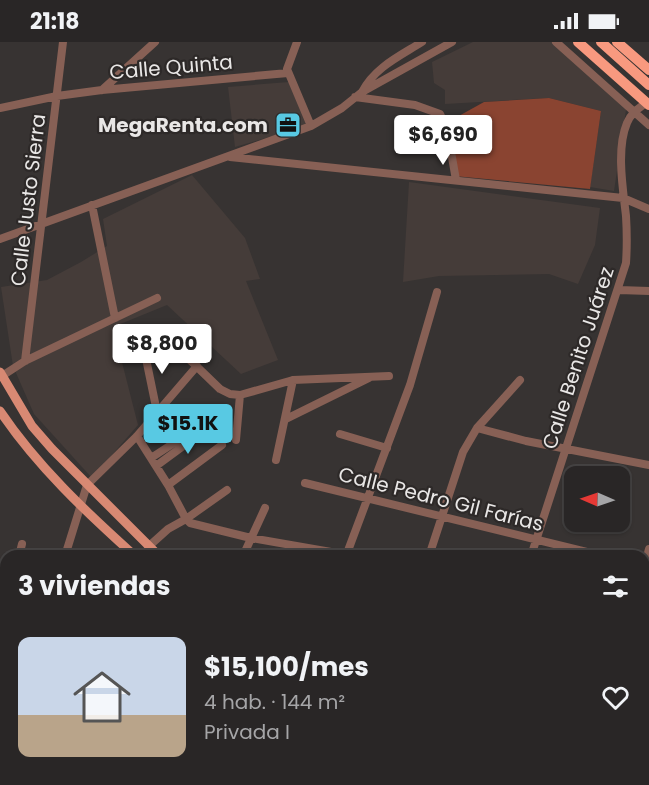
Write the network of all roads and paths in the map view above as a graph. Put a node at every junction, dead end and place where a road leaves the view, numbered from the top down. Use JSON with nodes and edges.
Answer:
{"nodes":[{"id":1,"x":63,"y":42,"type":"edge"},
{"id":2,"x":155,"y":42,"type":"edge"},
{"id":3,"x":297,"y":42,"type":"edge"},
{"id":4,"x":452,"y":42,"type":"edge"},
{"id":5,"x":556,"y":42,"type":"edge"},
{"id":6,"x":578,"y":42,"type":"edge"},
{"id":7,"x":601,"y":42,"type":"edge"},
{"id":8,"x":617,"y":42,"type":"edge"},
{"id":9,"x":419,"y":43,"type":"edge"},
{"id":10,"x":649,"y":70,"type":"edge"},
{"id":11,"x":288,"y":73,"type":"junction"},
{"id":12,"x":649,"y":85,"type":"edge"},
{"id":13,"x":102,"y":90,"type":"junction"},
{"id":14,"x":359,"y":95,"type":"junction"},
{"id":15,"x":57,"y":96,"type":"junction"},
{"id":16,"x":648,"y":104,"type":"edge"},
{"id":17,"x":0,"y":108,"type":"edge"},
{"id":18,"x":634,"y":111,"type":"junction"},
{"id":19,"x":649,"y":125,"type":"edge"},
{"id":20,"x":311,"y":126,"type":"junction"},
{"id":21,"x":226,"y":157,"type":"junction"},
{"id":22,"x":456,"y":180,"type":"junction"},
{"id":23,"x":623,"y":198,"type":"junction"},
{"id":24,"x":92,"y":205,"type":"junction"},
{"id":25,"x":649,"y":209,"type":"edge"},
{"id":26,"x":43,"y":223,"type":"junction"},
{"id":27,"x":0,"y":239,"type":"edge"},
{"id":28,"x":619,"y":290,"type":"junction"},
{"id":29,"x":649,"y":291,"type":"edge"},
{"id":30,"x":437,"y":292,"type":"dead end"},
{"id":31,"x":157,"y":298,"type":"dead end"},
{"id":32,"x":115,"y":318,"type":"junction"},
{"id":33,"x":25,"y":361,"type":"junction"},
{"id":34,"x":197,"y":366,"type":"junction"},
{"id":35,"x":1,"y":374,"type":"edge"},
{"id":36,"x":389,"y":376,"type":"dead end"},
{"id":37,"x":372,"y":377,"type":"junction"},
{"id":38,"x":293,"y":380,"type":"junction"},
{"id":39,"x":520,"y":380,"type":"dead end"},
{"id":40,"x":240,"y":395,"type":"junction"},
{"id":41,"x":0,"y":411,"type":"edge"},
{"id":42,"x":157,"y":412,"type":"junction"},
{"id":43,"x":286,"y":419,"type":"junction"},
{"id":44,"x":210,"y":427,"type":"dead end"},
{"id":45,"x":477,"y":428,"type":"junction"},
{"id":46,"x":340,"y":434,"type":"dead end"},
{"id":47,"x":137,"y":435,"type":"junction"},
{"id":48,"x":180,"y":439,"type":"dead end"},
{"id":49,"x":236,"y":440,"type":"dead end"},
{"id":50,"x":222,"y":445,"type":"dead end"},
{"id":51,"x":387,"y":447,"type":"junction"},
{"id":52,"x":566,"y":448,"type":"junction"},
{"id":53,"x":151,"y":458,"type":"junction"},
{"id":54,"x":276,"y":460,"type":"dead end"},
{"id":55,"x":649,"y":465,"type":"edge"},
{"id":56,"x":156,"y":466,"type":"junction"},
{"id":57,"x":306,"y":483,"type":"dead end"},
{"id":58,"x":87,"y":485,"type":"junction"},
{"id":59,"x":168,"y":485,"type":"junction"},
{"id":60,"x":227,"y":490,"type":"dead end"},
{"id":61,"x":368,"y":499,"type":"junction"},
{"id":62,"x":81,"y":507,"type":"junction"},
{"id":63,"x":265,"y":508,"type":"dead end"},
{"id":64,"x":441,"y":516,"type":"junction"},
{"id":65,"x":186,"y":519,"type":"junction"},
{"id":66,"x":251,"y":538,"type":"junction"},
{"id":67,"x":536,"y":539,"type":"junction"},
{"id":68,"x":22,"y":544,"type":"dead end"},
{"id":69,"x":148,"y":546,"type":"junction"},
{"id":70,"x":20,"y":550,"type":"edge"},
{"id":71,"x":67,"y":550,"type":"edge"},
{"id":72,"x":128,"y":550,"type":"edge"},
{"id":73,"x":152,"y":550,"type":"edge"},
{"id":74,"x":246,"y":550,"type":"edge"},
{"id":75,"x":316,"y":550,"type":"edge"},
{"id":76,"x":351,"y":550,"type":"edge"},
{"id":77,"x":431,"y":550,"type":"edge"},
{"id":78,"x":533,"y":550,"type":"edge"},
{"id":79,"x":579,"y":550,"type":"edge"}],
"edges":[{"from":1,"to":15,"type":"street","name":"Calle Justo Sierra"},
{"from":2,"to":13,"type":"street"},
{"from":3,"to":11,"type":"street"},
{"from":4,"to":14,"type":"street"},
{"from":5,"to":18,"type":"street"},
{"from":6,"to":16,"type":"highway"},
{"from":7,"to":12,"type":"highway"},
{"from":8,"to":10,"type":"highway"},
{"from":9,"to":14,"type":"street"},
{"from":11,"to":13,"type":"street","name":"Calle Quinta"},
{"from":11,"to":20,"type":"street"},
{"from":13,"to":15,"type":"street","name":"Calle Quinta"},
{"from":14,"to":20,"type":"street"},
{"from":14,"to":22,"type":"street"},
{"from":15,"to":17,"type":"street","name":"Calle Quinta"},
{"from":15,"to":26,"type":"street","name":"Calle Justo Sierra"},
{"from":16,"to":18,"type":"street"},
{"from":18,"to":19,"type":"street"},
{"from":18,"to":23,"type":"street","name":"Calle Benito Juárez"},
{"from":20,"to":21,"type":"street"},
{"from":21,"to":22,"type":"street"},
{"from":21,"to":24,"type":"street"},
{"from":22,"to":23,"type":"street"},
{"from":23,"to":25,"type":"street"},
{"from":23,"to":28,"type":"street","name":"Calle Benito Juárez"},
{"from":24,"to":26,"type":"street"},
{"from":24,"to":32,"type":"street"},
{"from":26,"to":27,"type":"street"},
{"from":26,"to":33,"type":"street","name":"Calle Justo Sierra"},
{"from":28,"to":29,"type":"street"},
{"from":28,"to":52,"type":"street","name":"Calle Benito Juárez"},
{"from":30,"to":51,"type":"street"},
{"from":31,"to":32,"type":"street"},
{"from":32,"to":33,"type":"street"},
{"from":33,"to":35,"type":"street"},
{"from":34,"to":40,"type":"street"},
{"from":34,"to":42,"type":"street"},
{"from":34,"to":42,"type":"street"},
{"from":35,"to":58,"type":"main road"},
{"from":36,"to":37,"type":"street"},
{"from":37,"to":38,"type":"street"},
{"from":37,"to":43,"type":"street"},
{"from":38,"to":40,"type":"street"},
{"from":38,"to":43,"type":"street"},
{"from":39,"to":45,"type":"street"},
{"from":40,"to":49,"type":"street"},
{"from":41,"to":62,"type":"main road"},
{"from":42,"to":47,"type":"street"},
{"from":43,"to":54,"type":"street"},
{"from":44,"to":56,"type":"street"},
{"from":45,"to":52,"type":"street"},
{"from":45,"to":64,"type":"street"},
{"from":46,"to":51,"type":"street"},
{"from":47,"to":53,"type":"street"},
{"from":47,"to":58,"type":"street"},
{"from":48,"to":53,"type":"street"},
{"from":50,"to":59,"type":"street"},
{"from":51,"to":61,"type":"street"},
{"from":52,"to":55,"type":"street"},
{"from":52,"to":67,"type":"street","name":"Calle Benito Juárez"},
{"from":53,"to":56,"type":"street"},
{"from":56,"to":59,"type":"street"},
{"from":57,"to":61,"type":"street","name":"Calle Pedro Gil Farías"},
{"from":58,"to":62,"type":"street"},
{"from":58,"to":69,"type":"main road"},
{"from":59,"to":65,"type":"street"},
{"from":60,"to":65,"type":"street"},
{"from":61,"to":64,"type":"street","name":"Calle Pedro Gil Farías"},
{"from":61,"to":76,"type":"street"},
{"from":62,"to":71,"type":"street"},
{"from":62,"to":72,"type":"main road"},
{"from":63,"to":66,"type":"street"},
{"from":64,"to":67,"type":"street","name":"Calle Pedro Gil Farías"},
{"from":64,"to":77,"type":"street"},
{"from":65,"to":66,"type":"street"},
{"from":65,"to":69,"type":"street"},
{"from":66,"to":74,"type":"street"},
{"from":66,"to":75,"type":"street"},
{"from":67,"to":78,"type":"street","name":"Calle Benito Juárez"},
{"from":67,"to":79,"type":"street","name":"Calle Pedro Gil Farías"},
{"from":68,"to":70,"type":"street"},
{"from":69,"to":73,"type":"main road"}]}
